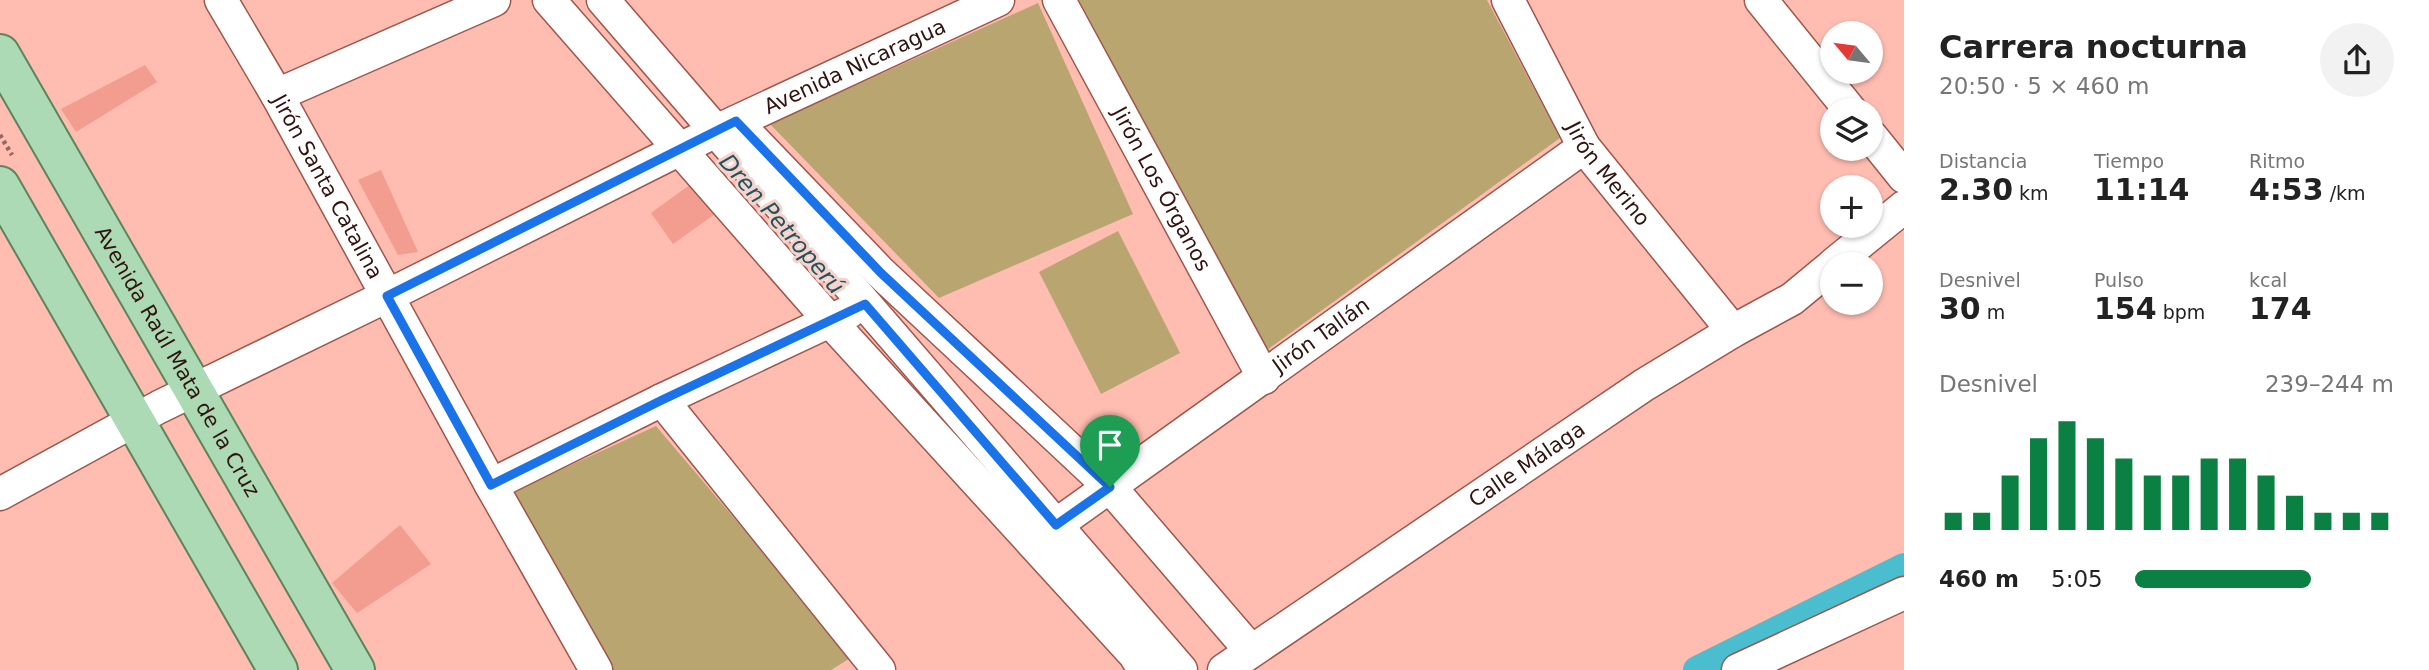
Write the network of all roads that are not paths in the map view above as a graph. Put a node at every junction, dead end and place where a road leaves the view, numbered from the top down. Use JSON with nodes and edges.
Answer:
{"nodes":[{"id":1,"x":221,"y":0,"type":"edge"},
{"id":2,"x":494,"y":0,"type":"edge"},
{"id":3,"x":549,"y":0,"type":"edge"},
{"id":4,"x":603,"y":0,"type":"edge"},
{"id":5,"x":998,"y":0,"type":"edge"},
{"id":6,"x":1059,"y":0,"type":"edge"},
{"id":7,"x":1508,"y":0,"type":"edge"},
{"id":8,"x":1761,"y":0,"type":"edge"},
{"id":9,"x":0,"y":54,"type":"edge"},
{"id":10,"x":277,"y":95,"type":"junction"},
{"id":11,"x":1840,"y":98,"type":"edge"},
{"id":12,"x":726,"y":126,"type":"junction"},
{"id":13,"x":1584,"y":147,"type":"junction"},
{"id":14,"x":681,"y":148,"type":"junction"},
{"id":15,"x":1883,"y":151,"type":"edge"},
{"id":16,"x":1904,"y":177,"type":"edge"},
{"id":17,"x":0,"y":186,"type":"edge"},
{"id":18,"x":1904,"y":207,"type":"edge"},
{"id":19,"x":1849,"y":252,"type":"edge"},
{"id":20,"x":1820,"y":276,"type":"edge"},
{"id":21,"x":387,"y":296,"type":"junction"},
{"id":22,"x":865,"y":304,"type":"junction"},
{"id":23,"x":830,"y":321,"type":"junction"},
{"id":24,"x":1733,"y":331,"type":"junction"},
{"id":25,"x":1264,"y":378,"type":"junction"},
{"id":26,"x":193,"y":391,"type":"junction"},
{"id":27,"x":662,"y":400,"type":"junction"},
{"id":28,"x":136,"y":420,"type":"junction"},
{"id":29,"x":491,"y":485,"type":"junction"},
{"id":30,"x":1110,"y":487,"type":"junction"},
{"id":31,"x":0,"y":494,"type":"edge"},
{"id":32,"x":1056,"y":525,"type":"junction"},
{"id":33,"x":1904,"y":593,"type":"edge"},
{"id":34,"x":1251,"y":651,"type":"junction"},
{"id":35,"x":873,"y":668,"type":"edge"},
{"id":36,"x":278,"y":670,"type":"edge"},
{"id":37,"x":355,"y":670,"type":"edge"},
{"id":38,"x":596,"y":670,"type":"edge"},
{"id":39,"x":1144,"y":670,"type":"edge"},
{"id":40,"x":1181,"y":670,"type":"edge"},
{"id":41,"x":1224,"y":670,"type":"edge"},
{"id":42,"x":1738,"y":670,"type":"edge"}],
"edges":[{"from":1,"to":10,"type":"street","name":"Jirón Santa Catalina"},
{"from":2,"to":10,"type":"street"},
{"from":3,"to":14,"type":"street"},
{"from":4,"to":12,"type":"street"},
{"from":5,"to":12,"type":"street","name":"Avenida Nicaragua"},
{"from":6,"to":25,"type":"street","name":"Jirón Los Órganos"},
{"from":7,"to":13,"type":"street","name":"Jirón Merino"},
{"from":8,"to":11,"type":"street"},
{"from":9,"to":26,"type":"main road","name":"Avenida Raúl Mata de la Cruz"},
{"from":10,"to":21,"type":"street","name":"Jirón Santa Catalina"},
{"from":12,"to":14,"type":"street","name":"Avenida Nicaragua"},
{"from":12,"to":22,"type":"street"},
{"from":12,"to":30,"type":"street"},
{"from":13,"to":24,"type":"street","name":"Jirón Merino"},
{"from":13,"to":25,"type":"street","name":"Jirón Tallán"},
{"from":14,"to":21,"type":"street","name":"Avenida Nicaragua"},
{"from":14,"to":23,"type":"street"},
{"from":15,"to":16,"type":"street"},
{"from":17,"to":28,"type":"main road"},
{"from":18,"to":19,"type":"street","name":"Calle Málaga"},
{"from":20,"to":24,"type":"street","name":"Calle Málaga"},
{"from":21,"to":26,"type":"street","name":"Avenida Nicaragua"},
{"from":21,"to":29,"type":"street","name":"Jirón Santa Catalina"},
{"from":22,"to":23,"type":"street"},
{"from":22,"to":32,"type":"street"},
{"from":23,"to":27,"type":"street"},
{"from":23,"to":39,"type":"street"},
{"from":24,"to":34,"type":"street","name":"Calle Málaga"},
{"from":25,"to":30,"type":"street","name":"Jirón Tallán"},
{"from":26,"to":28,"type":"street","name":"Avenida Nicaragua"},
{"from":26,"to":37,"type":"main road","name":"Avenida Raúl Mata de la Cruz"},
{"from":27,"to":29,"type":"street"},
{"from":27,"to":35,"type":"street"},
{"from":28,"to":31,"type":"street","name":"Avenida Nicaragua"},
{"from":28,"to":36,"type":"main road"},
{"from":29,"to":38,"type":"street","name":"Jirón Santa Catalina"},
{"from":30,"to":32,"type":"street","name":"Jirón Tallán"},
{"from":30,"to":34,"type":"street"},
{"from":32,"to":40,"type":"street"},
{"from":33,"to":42,"type":"street"},
{"from":34,"to":41,"type":"street","name":"Calle Málaga"}]}
